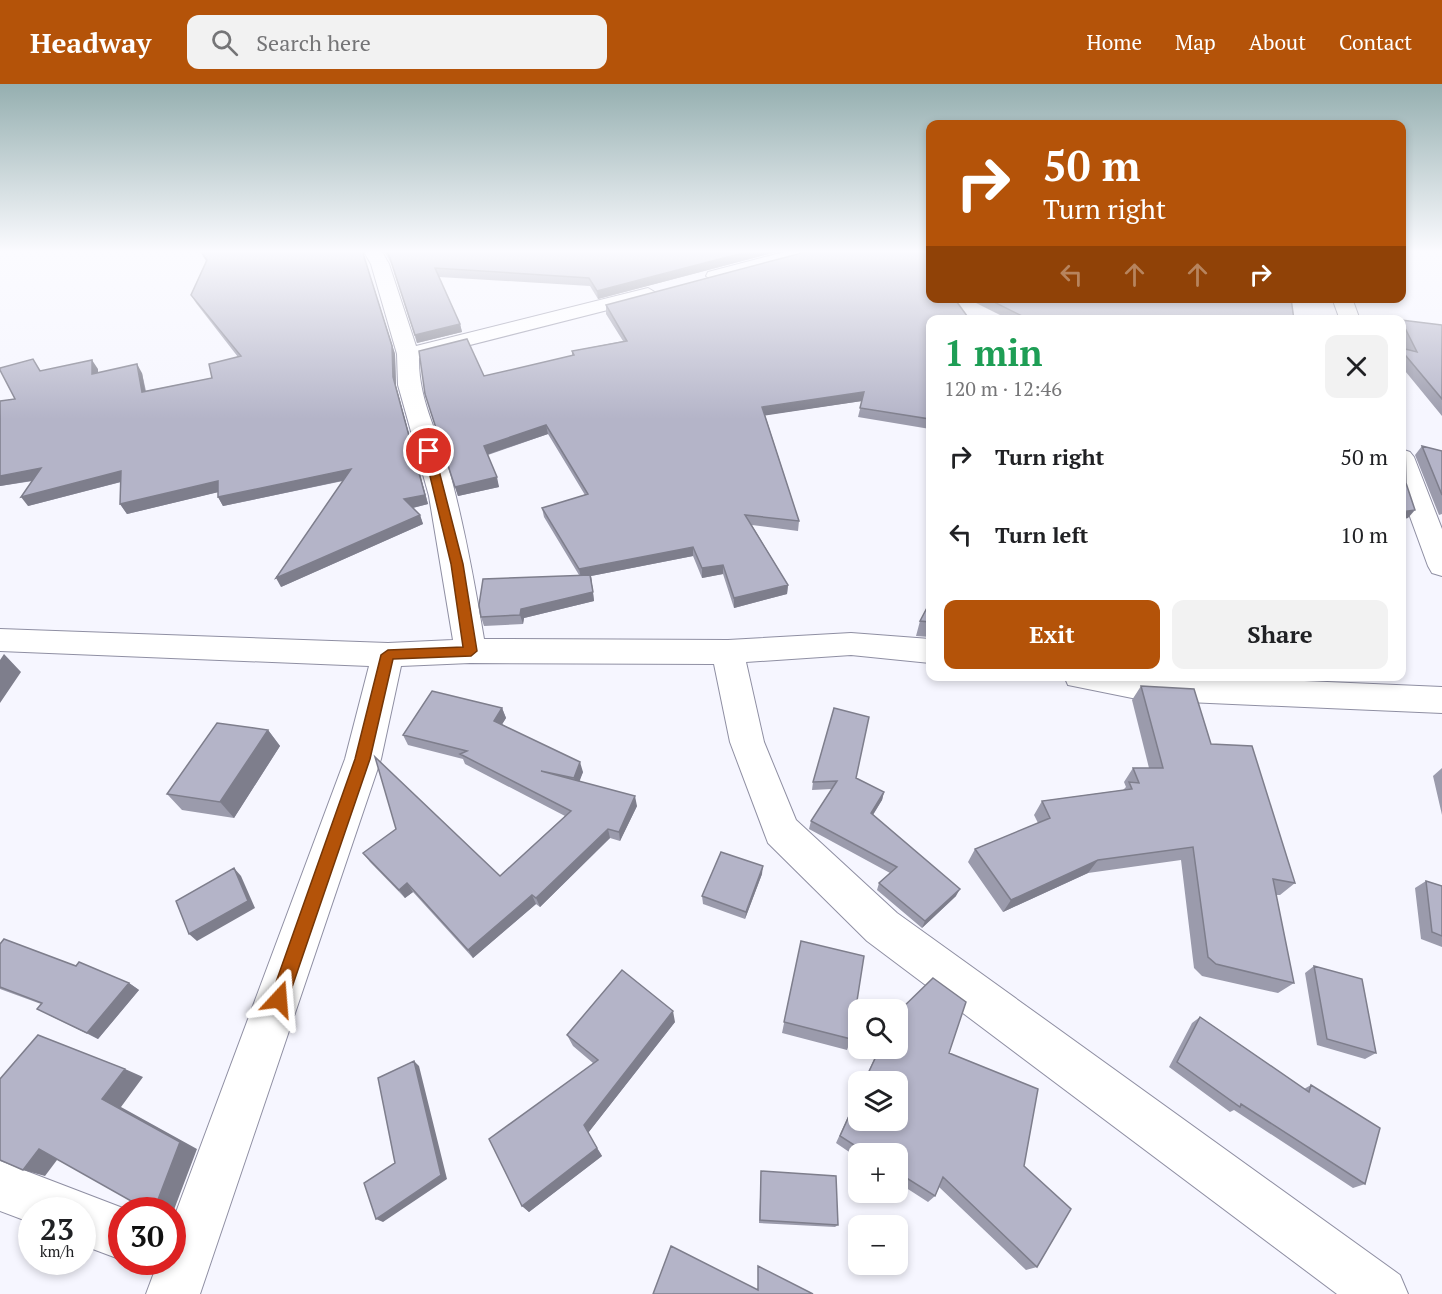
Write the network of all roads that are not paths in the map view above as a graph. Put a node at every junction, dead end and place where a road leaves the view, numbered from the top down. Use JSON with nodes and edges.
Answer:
{"nodes":[{"id":1,"x":393,"y":306,"type":"edge"},
{"id":2,"x":598,"y":306,"type":"edge"},
{"id":3,"x":408,"y":354,"type":"junction"},
{"id":4,"x":1406,"y":470,"type":"edge"},
{"id":5,"x":1442,"y":566,"type":"edge"},
{"id":6,"x":0,"y":640,"type":"edge"},
{"id":7,"x":471,"y":651,"type":"junction"},
{"id":8,"x":926,"y":651,"type":"edge"},
{"id":9,"x":728,"y":652,"type":"junction"},
{"id":10,"x":388,"y":655,"type":"junction"},
{"id":11,"x":1108,"y":681,"type":"edge"},
{"id":12,"x":1442,"y":700,"type":"edge"},
{"id":13,"x":0,"y":1186,"type":"edge"},
{"id":14,"x":28,"y":1197,"type":"edge"},
{"id":15,"x":186,"y":1248,"type":"edge"},
{"id":16,"x":1381,"y":1294,"type":"edge"}],
"edges":[{"from":1,"to":3,"type":"street"},
{"from":2,"to":3,"type":"street"},
{"from":3,"to":7,"type":"street"},
{"from":4,"to":5,"type":"street"},
{"from":6,"to":10,"type":"street"},
{"from":7,"to":9,"type":"street"},
{"from":7,"to":10,"type":"street"},
{"from":8,"to":9,"type":"street"},
{"from":9,"to":16,"type":"street"},
{"from":10,"to":15,"type":"street"},
{"from":11,"to":12,"type":"street"},
{"from":13,"to":14,"type":"street"}]}
